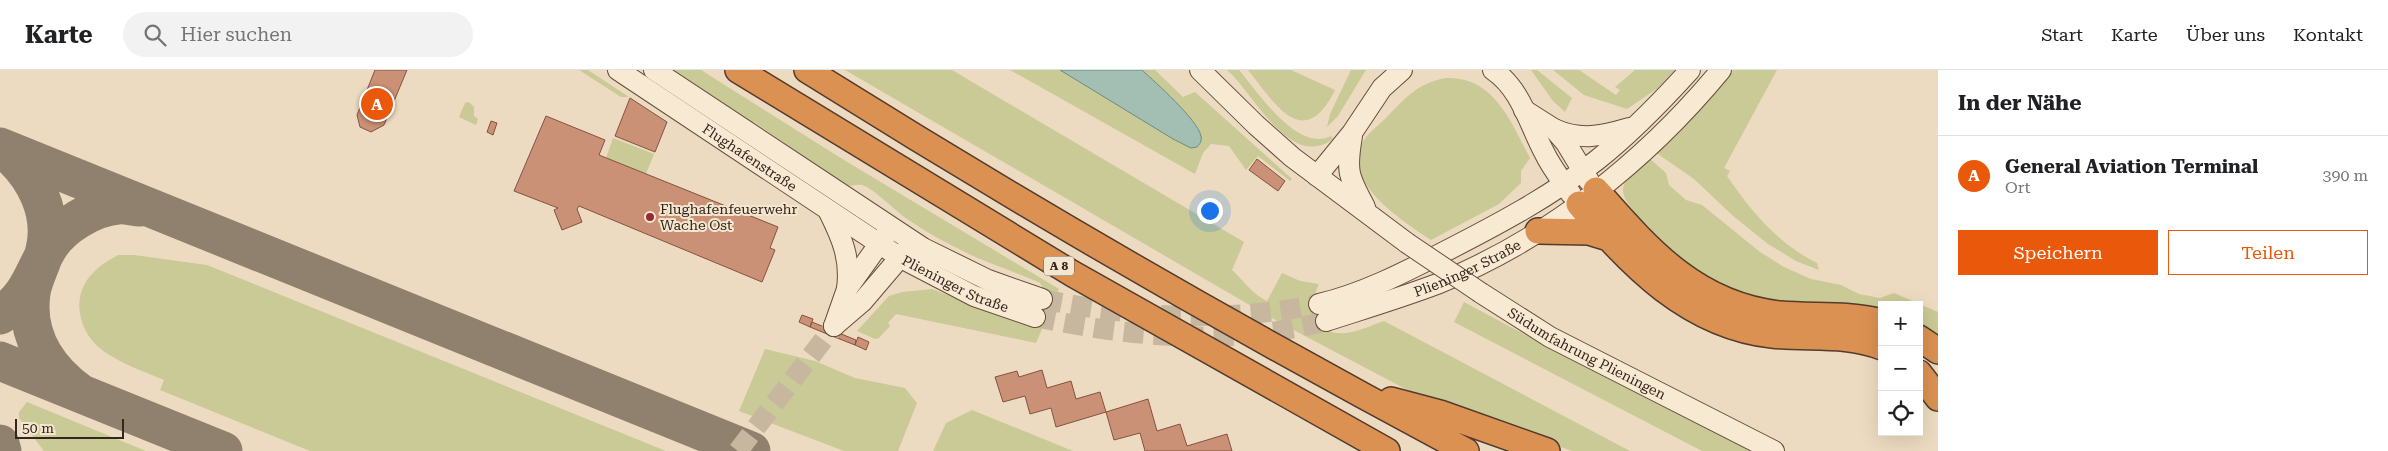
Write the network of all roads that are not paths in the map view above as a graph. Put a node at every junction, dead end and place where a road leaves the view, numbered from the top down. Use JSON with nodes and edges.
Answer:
{"nodes":[{"id":1,"x":618,"y":70,"type":"edge"},
{"id":2,"x":654,"y":70,"type":"edge"},
{"id":3,"x":738,"y":70,"type":"edge"},
{"id":4,"x":808,"y":70,"type":"edge"},
{"id":5,"x":1200,"y":70,"type":"edge"},
{"id":6,"x":1402,"y":70,"type":"edge"},
{"id":7,"x":1494,"y":70,"type":"edge"},
{"id":8,"x":1690,"y":70,"type":"edge"},
{"id":9,"x":1721,"y":70,"type":"edge"},
{"id":10,"x":1524,"y":110,"type":"junction"},
{"id":11,"x":1636,"y":126,"type":"junction"},
{"id":12,"x":1554,"y":129,"type":"junction"},
{"id":13,"x":1352,"y":133,"type":"junction"},
{"id":14,"x":1317,"y":176,"type":"junction"},
{"id":15,"x":1564,"y":183,"type":"junction"},
{"id":16,"x":1586,"y":188,"type":"junction"},
{"id":17,"x":828,"y":211,"type":"junction"},
{"id":18,"x":1370,"y":216,"type":"junction"},
{"id":19,"x":891,"y":228,"type":"junction"},
{"id":20,"x":1538,"y":231,"type":"junction"},
{"id":21,"x":1612,"y":240,"type":"junction"},
{"id":22,"x":913,"y":242,"type":"junction"},
{"id":23,"x":879,"y":244,"type":"junction"},
{"id":24,"x":901,"y":258,"type":"junction"},
{"id":25,"x":847,"y":289,"type":"junction"},
{"id":26,"x":1878,"y":321,"type":"edge"},
{"id":27,"x":1923,"y":341,"type":"edge"},
{"id":28,"x":1878,"y":346,"type":"edge"},
{"id":29,"x":1938,"y":351,"type":"edge"},
{"id":30,"x":1923,"y":378,"type":"edge"},
{"id":31,"x":1350,"y":389,"type":"junction"},
{"id":32,"x":1938,"y":398,"type":"edge"},
{"id":33,"x":1387,"y":451,"type":"edge"},
{"id":34,"x":1466,"y":451,"type":"edge"},
{"id":35,"x":1547,"y":451,"type":"edge"},
{"id":36,"x":1774,"y":451,"type":"edge"}],
"edges":[{"from":1,"to":17,"type":"main road","name":"Flughafenstraße"},
{"from":2,"to":19,"type":"main road","name":"Flughafenstraße"},
{"from":3,"to":33,"type":"highway","number":"A 8"},
{"from":4,"to":31,"type":"highway"},
{"from":5,"to":14,"type":"main road","name":"Südumfahrung Plieningen"},
{"from":6,"to":13,"type":"main road"},
{"from":7,"to":10,"type":"main road"},
{"from":8,"to":11,"type":"main road"},
{"from":9,"to":16,"type":"main road"},
{"from":10,"to":12,"type":"main road"},
{"from":10,"to":15,"type":"main road"},
{"from":11,"to":12,"type":"main road"},
{"from":11,"to":16,"type":"main road"},
{"from":12,"to":16,"type":"main road"},
{"from":13,"to":14,"type":"main road"},
{"from":13,"to":18,"type":"main road"},
{"from":14,"to":18,"type":"main road","name":"Südumfahrung Plieningen"},
{"from":15,"to":16,"type":"main road"},
{"from":15,"to":20,"type":"main road","name":"Plieninger Straße"},
{"from":16,"to":20,"type":"main road","name":"Plieninger Straße"},
{"from":16,"to":21,"type":"highway"},
{"from":16,"to":26,"type":"highway"},
{"from":17,"to":23,"type":"main road","name":"Flughafenstraße"},
{"from":17,"to":25,"type":"main road"},
{"from":18,"to":36,"type":"main road","name":"Südumfahrung Plieningen","bridge":true},
{"from":19,"to":22,"type":"main road","name":"Plieninger Straße"},
{"from":19,"to":23,"type":"main road"},
{"from":20,"to":21,"type":"highway"},
{"from":21,"to":28,"type":"highway"},
{"from":22,"to":24,"type":"main road"},
{"from":22,"to":24,"type":"main road","name":"Plieninger Straße"},
{"from":23,"to":24,"type":"main road","name":"Plieninger Straße"},
{"from":23,"to":25,"type":"main road"},
{"from":24,"to":25,"type":"main road"},
{"from":27,"to":29,"type":"highway"},
{"from":30,"to":32,"type":"highway"},
{"from":31,"to":34,"type":"highway"},
{"from":31,"to":35,"type":"highway"}]}
